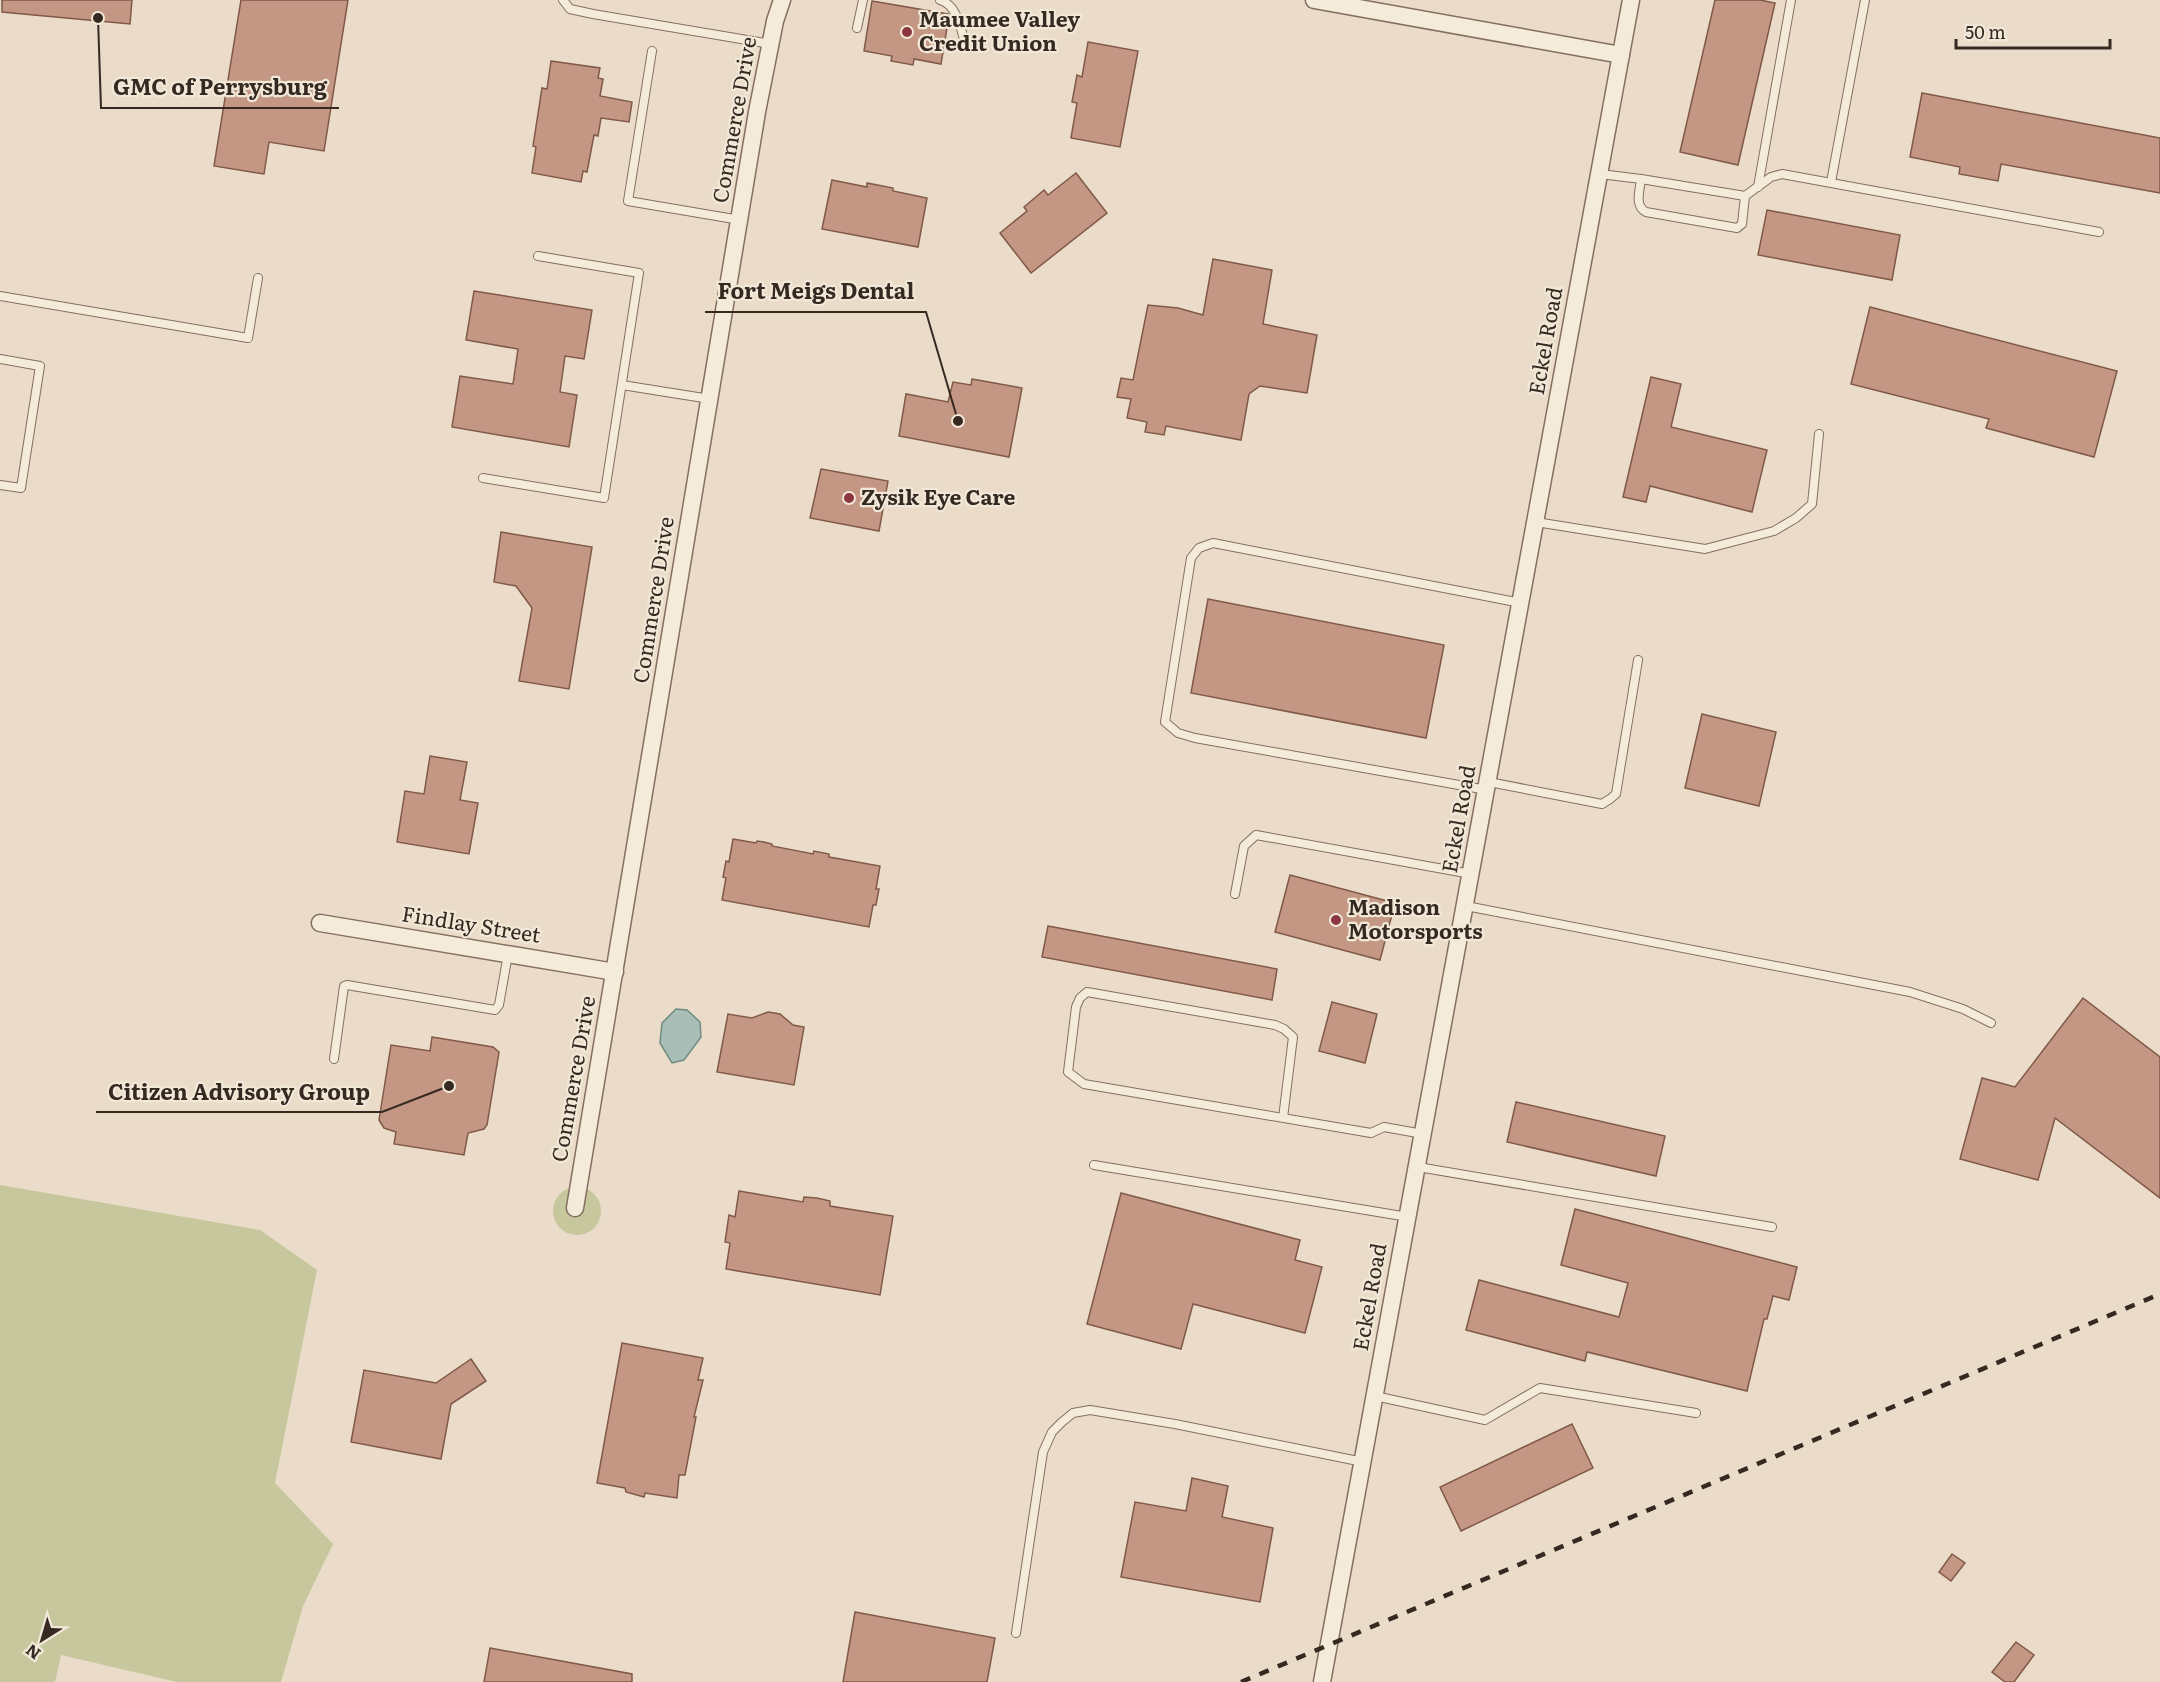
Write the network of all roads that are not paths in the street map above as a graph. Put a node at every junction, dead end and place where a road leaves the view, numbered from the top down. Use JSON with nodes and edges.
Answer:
{"nodes":[{"id":1,"x":563,"y":0,"type":"edge"},
{"id":2,"x":782,"y":0,"type":"edge"},
{"id":3,"x":863,"y":0,"type":"edge"},
{"id":4,"x":940,"y":0,"type":"edge"},
{"id":5,"x":1314,"y":0,"type":"edge"},
{"id":6,"x":1631,"y":0,"type":"edge"},
{"id":7,"x":1791,"y":0,"type":"edge"},
{"id":8,"x":1865,"y":0,"type":"edge"},
{"id":9,"x":857,"y":28,"type":"dead end"},
{"id":10,"x":965,"y":42,"type":"dead end"},
{"id":11,"x":771,"y":44,"type":"junction"},
{"id":12,"x":652,"y":51,"type":"dead end"},
{"id":13,"x":1621,"y":55,"type":"junction"},
{"id":14,"x":1600,"y":174,"type":"junction"},
{"id":15,"x":1641,"y":179,"type":"junction"},
{"id":16,"x":1830,"y":182,"type":"junction"},
{"id":17,"x":1758,"y":187,"type":"junction"},
{"id":18,"x":1745,"y":196,"type":"junction"},
{"id":19,"x":740,"y":220,"type":"junction"},
{"id":20,"x":2099,"y":232,"type":"dead end"},
{"id":21,"x":538,"y":256,"type":"dead end"},
{"id":22,"x":258,"y":278,"type":"dead end"},
{"id":23,"x":0,"y":296,"type":"edge"},
{"id":24,"x":0,"y":360,"type":"edge"},
{"id":25,"x":622,"y":385,"type":"junction"},
{"id":26,"x":710,"y":399,"type":"junction"},
{"id":27,"x":1819,"y":434,"type":"dead end"},
{"id":28,"x":483,"y":478,"type":"dead end"},
{"id":29,"x":0,"y":485,"type":"edge"},
{"id":30,"x":1536,"y":522,"type":"junction"},
{"id":31,"x":1521,"y":603,"type":"junction"},
{"id":32,"x":1638,"y":660,"type":"dead end"},
{"id":33,"x":1488,"y":786,"type":"junction"},
{"id":34,"x":1472,"y":874,"type":"junction"},
{"id":35,"x":1235,"y":894,"type":"dead end"},
{"id":36,"x":1466,"y":906,"type":"junction"},
{"id":37,"x":320,"y":923,"type":"dead end"},
{"id":38,"x":508,"y":954,"type":"junction"},
{"id":39,"x":615,"y":972,"type":"junction"},
{"id":40,"x":1991,"y":1023,"type":"dead end"},
{"id":41,"x":334,"y":1059,"type":"dead end"},
{"id":42,"x":1283,"y":1118,"type":"junction"},
{"id":43,"x":1424,"y":1134,"type":"junction"},
{"id":44,"x":1094,"y":1165,"type":"dead end"},
{"id":45,"x":1418,"y":1167,"type":"junction"},
{"id":46,"x":575,"y":1208,"type":"dead end"},
{"id":47,"x":1408,"y":1216,"type":"junction"},
{"id":48,"x":1772,"y":1227,"type":"dead end"},
{"id":49,"x":1375,"y":1396,"type":"junction"},
{"id":50,"x":1696,"y":1413,"type":"dead end"},
{"id":51,"x":1363,"y":1462,"type":"junction"},
{"id":52,"x":1016,"y":1633,"type":"dead end"},
{"id":53,"x":1322,"y":1682,"type":"edge"}],
"edges":[{"from":1,"to":11,"type":"lane"},
{"from":2,"to":11,"type":"street","name":"Commerce Drive"},
{"from":3,"to":9,"type":"lane"},
{"from":4,"to":10,"type":"lane"},
{"from":5,"to":13,"type":"street"},
{"from":6,"to":13,"type":"street","name":"Eckel Road"},
{"from":7,"to":17,"type":"lane"},
{"from":8,"to":16,"type":"lane"},
{"from":11,"to":19,"type":"street","name":"Commerce Drive"},
{"from":12,"to":19,"type":"lane"},
{"from":13,"to":14,"type":"street","name":"Eckel Road"},
{"from":14,"to":15,"type":"lane"},
{"from":14,"to":30,"type":"street","name":"Eckel Road"},
{"from":15,"to":18,"type":"lane"},
{"from":15,"to":18,"type":"lane"},
{"from":16,"to":17,"type":"lane"},
{"from":16,"to":20,"type":"lane"},
{"from":17,"to":18,"type":"lane"},
{"from":19,"to":26,"type":"street","name":"Commerce Drive"},
{"from":21,"to":25,"type":"lane"},
{"from":22,"to":23,"type":"lane"},
{"from":24,"to":29,"type":"lane"},
{"from":25,"to":26,"type":"lane"},
{"from":25,"to":28,"type":"lane"},
{"from":26,"to":39,"type":"street","name":"Commerce Drive"},
{"from":27,"to":30,"type":"lane"},
{"from":30,"to":31,"type":"street","name":"Eckel Road"},
{"from":31,"to":33,"type":"street","name":"Eckel Road"},
{"from":31,"to":33,"type":"lane"},
{"from":32,"to":33,"type":"lane"},
{"from":33,"to":34,"type":"street","name":"Eckel Road"},
{"from":34,"to":35,"type":"lane"},
{"from":34,"to":36,"type":"street","name":"Eckel Road"},
{"from":36,"to":40,"type":"lane"},
{"from":36,"to":43,"type":"street","name":"Eckel Road"},
{"from":37,"to":38,"type":"street","name":"Findlay Street"},
{"from":38,"to":39,"type":"street","name":"Findlay Street"},
{"from":38,"to":41,"type":"lane"},
{"from":39,"to":46,"type":"street","name":"Commerce Drive"},
{"from":42,"to":42,"type":"lane"},
{"from":42,"to":43,"type":"lane"},
{"from":43,"to":45,"type":"street","name":"Eckel Road"},
{"from":44,"to":47,"type":"lane"},
{"from":45,"to":47,"type":"street","name":"Eckel Road"},
{"from":45,"to":48,"type":"lane"},
{"from":47,"to":49,"type":"street","name":"Eckel Road"},
{"from":49,"to":50,"type":"lane"},
{"from":49,"to":51,"type":"street","name":"Eckel Road"},
{"from":51,"to":52,"type":"lane"},
{"from":51,"to":53,"type":"street","name":"Eckel Road"}]}
